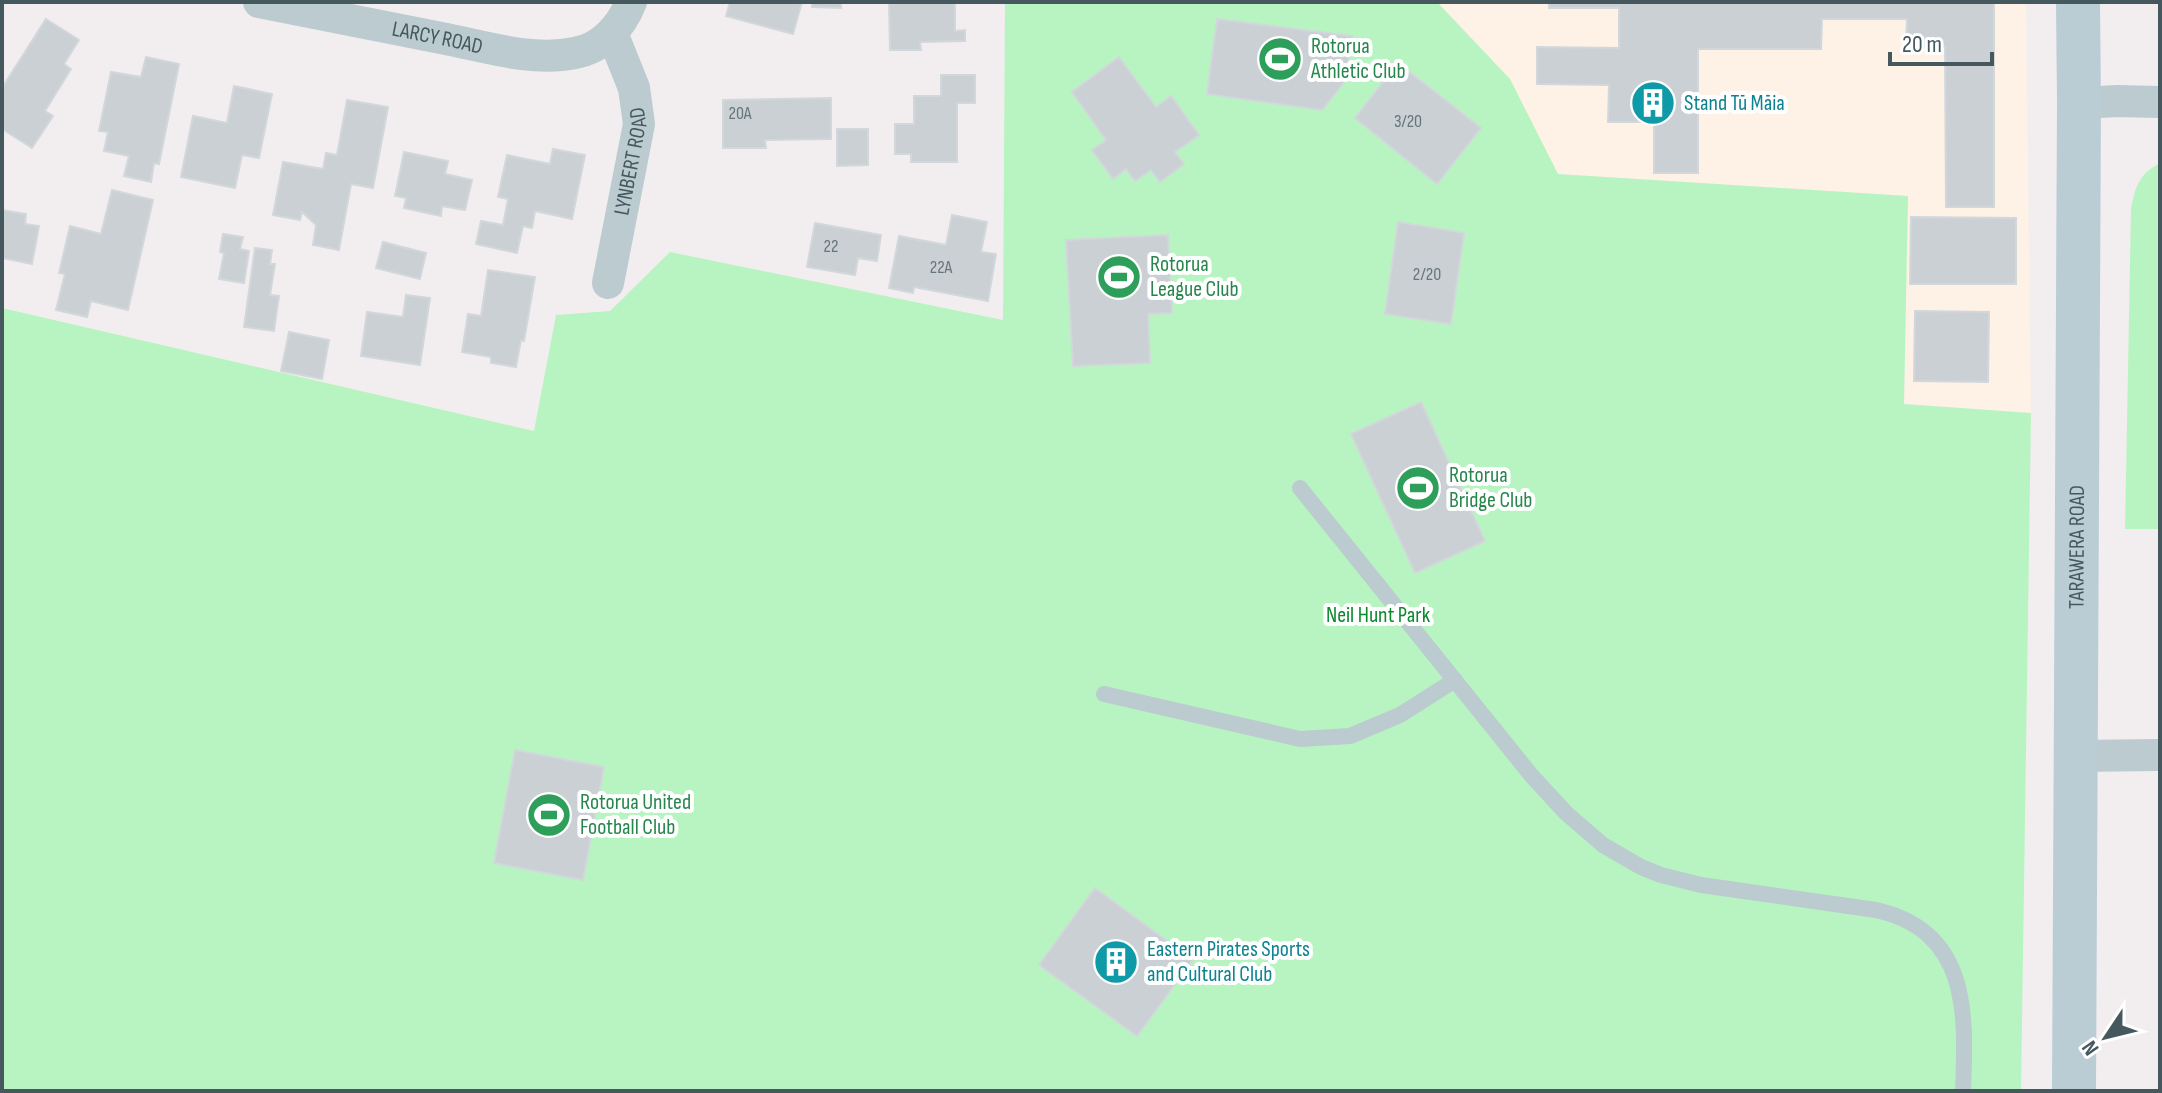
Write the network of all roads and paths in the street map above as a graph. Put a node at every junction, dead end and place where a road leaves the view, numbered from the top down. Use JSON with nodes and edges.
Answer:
{"nodes":[{"id":1,"x":259,"y":2,"type":"edge"},
{"id":2,"x":631,"y":2,"type":"edge"},
{"id":3,"x":2078,"y":2,"type":"edge"},
{"id":4,"x":612,"y":33,"type":"junction"},
{"id":5,"x":2160,"y":102,"type":"edge"},
{"id":6,"x":2079,"y":103,"type":"junction"},
{"id":7,"x":608,"y":283,"type":"dead end"},
{"id":8,"x":1300,"y":488,"type":"dead end"},
{"id":9,"x":1455,"y":680,"type":"junction"},
{"id":10,"x":1104,"y":694,"type":"dead end"},
{"id":11,"x":2160,"y":755,"type":"edge"},
{"id":12,"x":2075,"y":756,"type":"junction"},
{"id":13,"x":1963,"y":1091,"type":"edge"},
{"id":14,"x":2074,"y":1091,"type":"edge"}],
"edges":[{"from":1,"to":4,"type":"street","name":"LARCY ROAD"},
{"from":2,"to":4,"type":"street"},
{"from":3,"to":6,"type":"main road","name":"TARAWERA ROAD"},
{"from":4,"to":7,"type":"street","name":"LYNBERT ROAD"},
{"from":5,"to":6,"type":"street"},
{"from":6,"to":12,"type":"main road","name":"TARAWERA ROAD"},
{"from":8,"to":9,"type":"lane"},
{"from":9,"to":10,"type":"lane"},
{"from":9,"to":13,"type":"lane"},
{"from":11,"to":12,"type":"street"},
{"from":12,"to":14,"type":"main road","name":"TARAWERA ROAD"}]}
